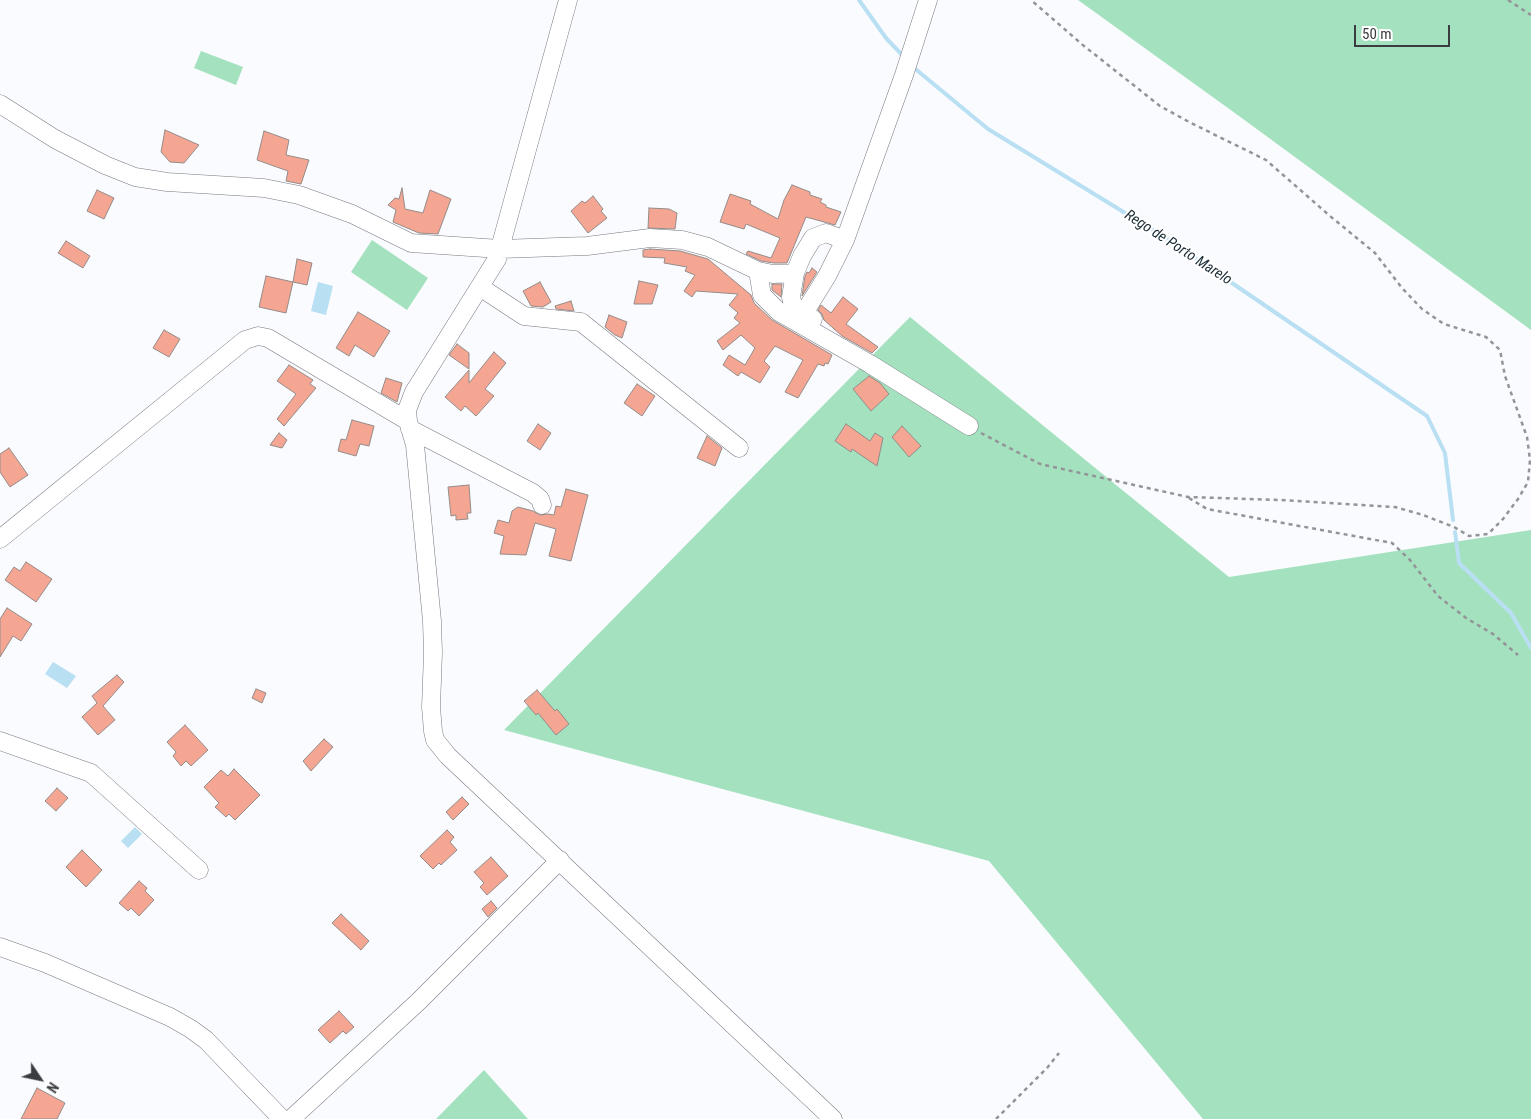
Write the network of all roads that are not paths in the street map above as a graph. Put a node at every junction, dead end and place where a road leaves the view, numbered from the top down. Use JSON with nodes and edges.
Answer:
{"nodes":[{"id":1,"x":568,"y":0,"type":"edge"},
{"id":2,"x":928,"y":0,"type":"edge"},
{"id":3,"x":0,"y":104,"type":"edge"},
{"id":4,"x":845,"y":240,"type":"junction"},
{"id":5,"x":500,"y":248,"type":"junction"},
{"id":6,"x":758,"y":271,"type":"junction"},
{"id":7,"x":795,"y":273,"type":"junction"},
{"id":8,"x":480,"y":287,"type":"junction"},
{"id":9,"x":804,"y":313,"type":"junction"},
{"id":10,"x":870,"y":364,"type":"junction"},
{"id":11,"x":409,"y":425,"type":"junction"},
{"id":12,"x":969,"y":426,"type":"road end"},
{"id":13,"x":739,"y":448,"type":"dead end"},
{"id":14,"x":542,"y":505,"type":"dead end"},
{"id":15,"x":0,"y":539,"type":"edge"},
{"id":16,"x":0,"y":741,"type":"edge"},
{"id":17,"x":560,"y":860,"type":"junction"},
{"id":18,"x":199,"y":870,"type":"dead end"},
{"id":19,"x":0,"y":947,"type":"edge"},
{"id":20,"x":282,"y":1119,"type":"edge"},
{"id":21,"x":291,"y":1119,"type":"edge"},
{"id":22,"x":833,"y":1119,"type":"edge"}],
"edges":[{"from":1,"to":5,"type":"street"},
{"from":2,"to":4,"type":"street"},
{"from":3,"to":5,"type":"street"},
{"from":4,"to":7,"type":"street"},
{"from":4,"to":9,"type":"street"},
{"from":5,"to":6,"type":"street"},
{"from":5,"to":8,"type":"street"},
{"from":6,"to":7,"type":"street"},
{"from":6,"to":10,"type":"street"},
{"from":7,"to":9,"type":"street"},
{"from":8,"to":11,"type":"street"},
{"from":8,"to":13,"type":"street"},
{"from":9,"to":10,"type":"street"},
{"from":10,"to":12,"type":"street"},
{"from":11,"to":14,"type":"street"},
{"from":11,"to":15,"type":"street"},
{"from":11,"to":17,"type":"street"},
{"from":16,"to":18,"type":"street"},
{"from":17,"to":21,"type":"street"},
{"from":17,"to":22,"type":"street"},
{"from":19,"to":20,"type":"street"}]}
